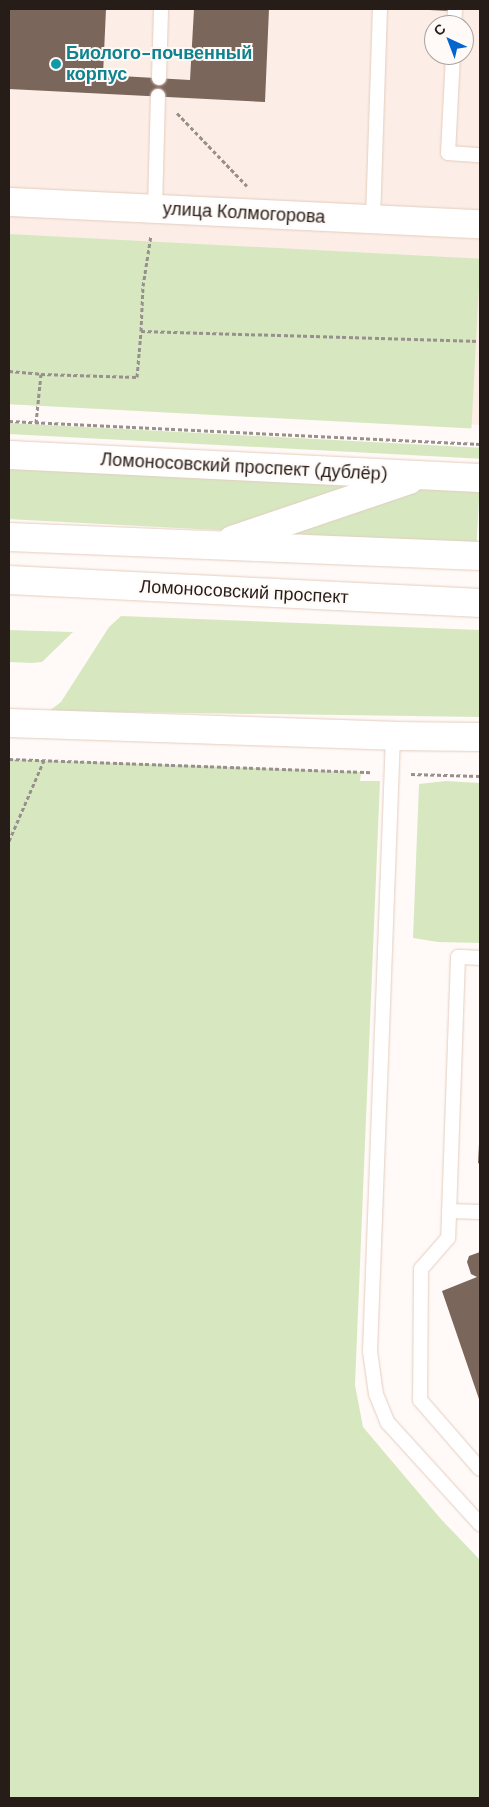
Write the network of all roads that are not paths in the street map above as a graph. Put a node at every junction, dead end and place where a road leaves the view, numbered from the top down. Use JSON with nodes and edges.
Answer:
{"nodes":[{"id":1,"x":162,"y":9,"type":"edge"},
{"id":2,"x":380,"y":9,"type":"edge"},
{"id":3,"x":452,"y":65,"type":"edge"},
{"id":4,"x":159,"y":78,"type":"dead end"},
{"id":5,"x":158,"y":96,"type":"dead end"},
{"id":6,"x":480,"y":155,"type":"edge"},
{"id":7,"x":9,"y":202,"type":"edge"},
{"id":8,"x":155,"y":209,"type":"junction"},
{"id":9,"x":373,"y":219,"type":"junction"},
{"id":10,"x":480,"y":224,"type":"edge"},
{"id":11,"x":9,"y":455,"type":"edge"},
{"id":12,"x":422,"y":475,"type":"junction"},
{"id":13,"x":480,"y":478,"type":"edge"},
{"id":14,"x":9,"y":538,"type":"edge"},
{"id":15,"x":216,"y":546,"type":"junction"},
{"id":16,"x":480,"y":556,"type":"edge"},
{"id":17,"x":9,"y":580,"type":"edge"},
{"id":18,"x":480,"y":603,"type":"edge"},
{"id":19,"x":9,"y":723,"type":"edge"},
{"id":20,"x":393,"y":736,"type":"junction"},
{"id":21,"x":480,"y":737,"type":"edge"},
{"id":22,"x":480,"y":958,"type":"edge"},
{"id":23,"x":449,"y":1211,"type":"junction"},
{"id":24,"x":480,"y":1212,"type":"edge"},
{"id":25,"x":480,"y":1469,"type":"edge"},
{"id":26,"x":480,"y":1524,"type":"edge"}],
"edges":[{"from":1,"to":4,"type":"lane"},
{"from":2,"to":9,"type":"lane"},
{"from":3,"to":6,"type":"lane"},
{"from":5,"to":8,"type":"lane"},
{"from":7,"to":8,"type":"street","name":"улица Колмогорова"},
{"from":8,"to":9,"type":"street","name":"улица Колмогорова"},
{"from":9,"to":10,"type":"street","name":"улица Колмогорова"},
{"from":11,"to":12,"type":"street","name":"Ломоносовский проспект (дублёр)"},
{"from":12,"to":13,"type":"street","name":"Ломоносовский проспект (дублёр)"},
{"from":12,"to":15,"type":"street"},
{"from":14,"to":15,"type":"street"},
{"from":15,"to":16,"type":"street"},
{"from":17,"to":18,"type":"street","name":"Ломоносовский проспект"},
{"from":19,"to":20,"type":"street"},
{"from":20,"to":21,"type":"street"},
{"from":20,"to":26,"type":"lane"},
{"from":22,"to":23,"type":"lane"},
{"from":23,"to":24,"type":"lane"},
{"from":23,"to":25,"type":"lane"}]}
